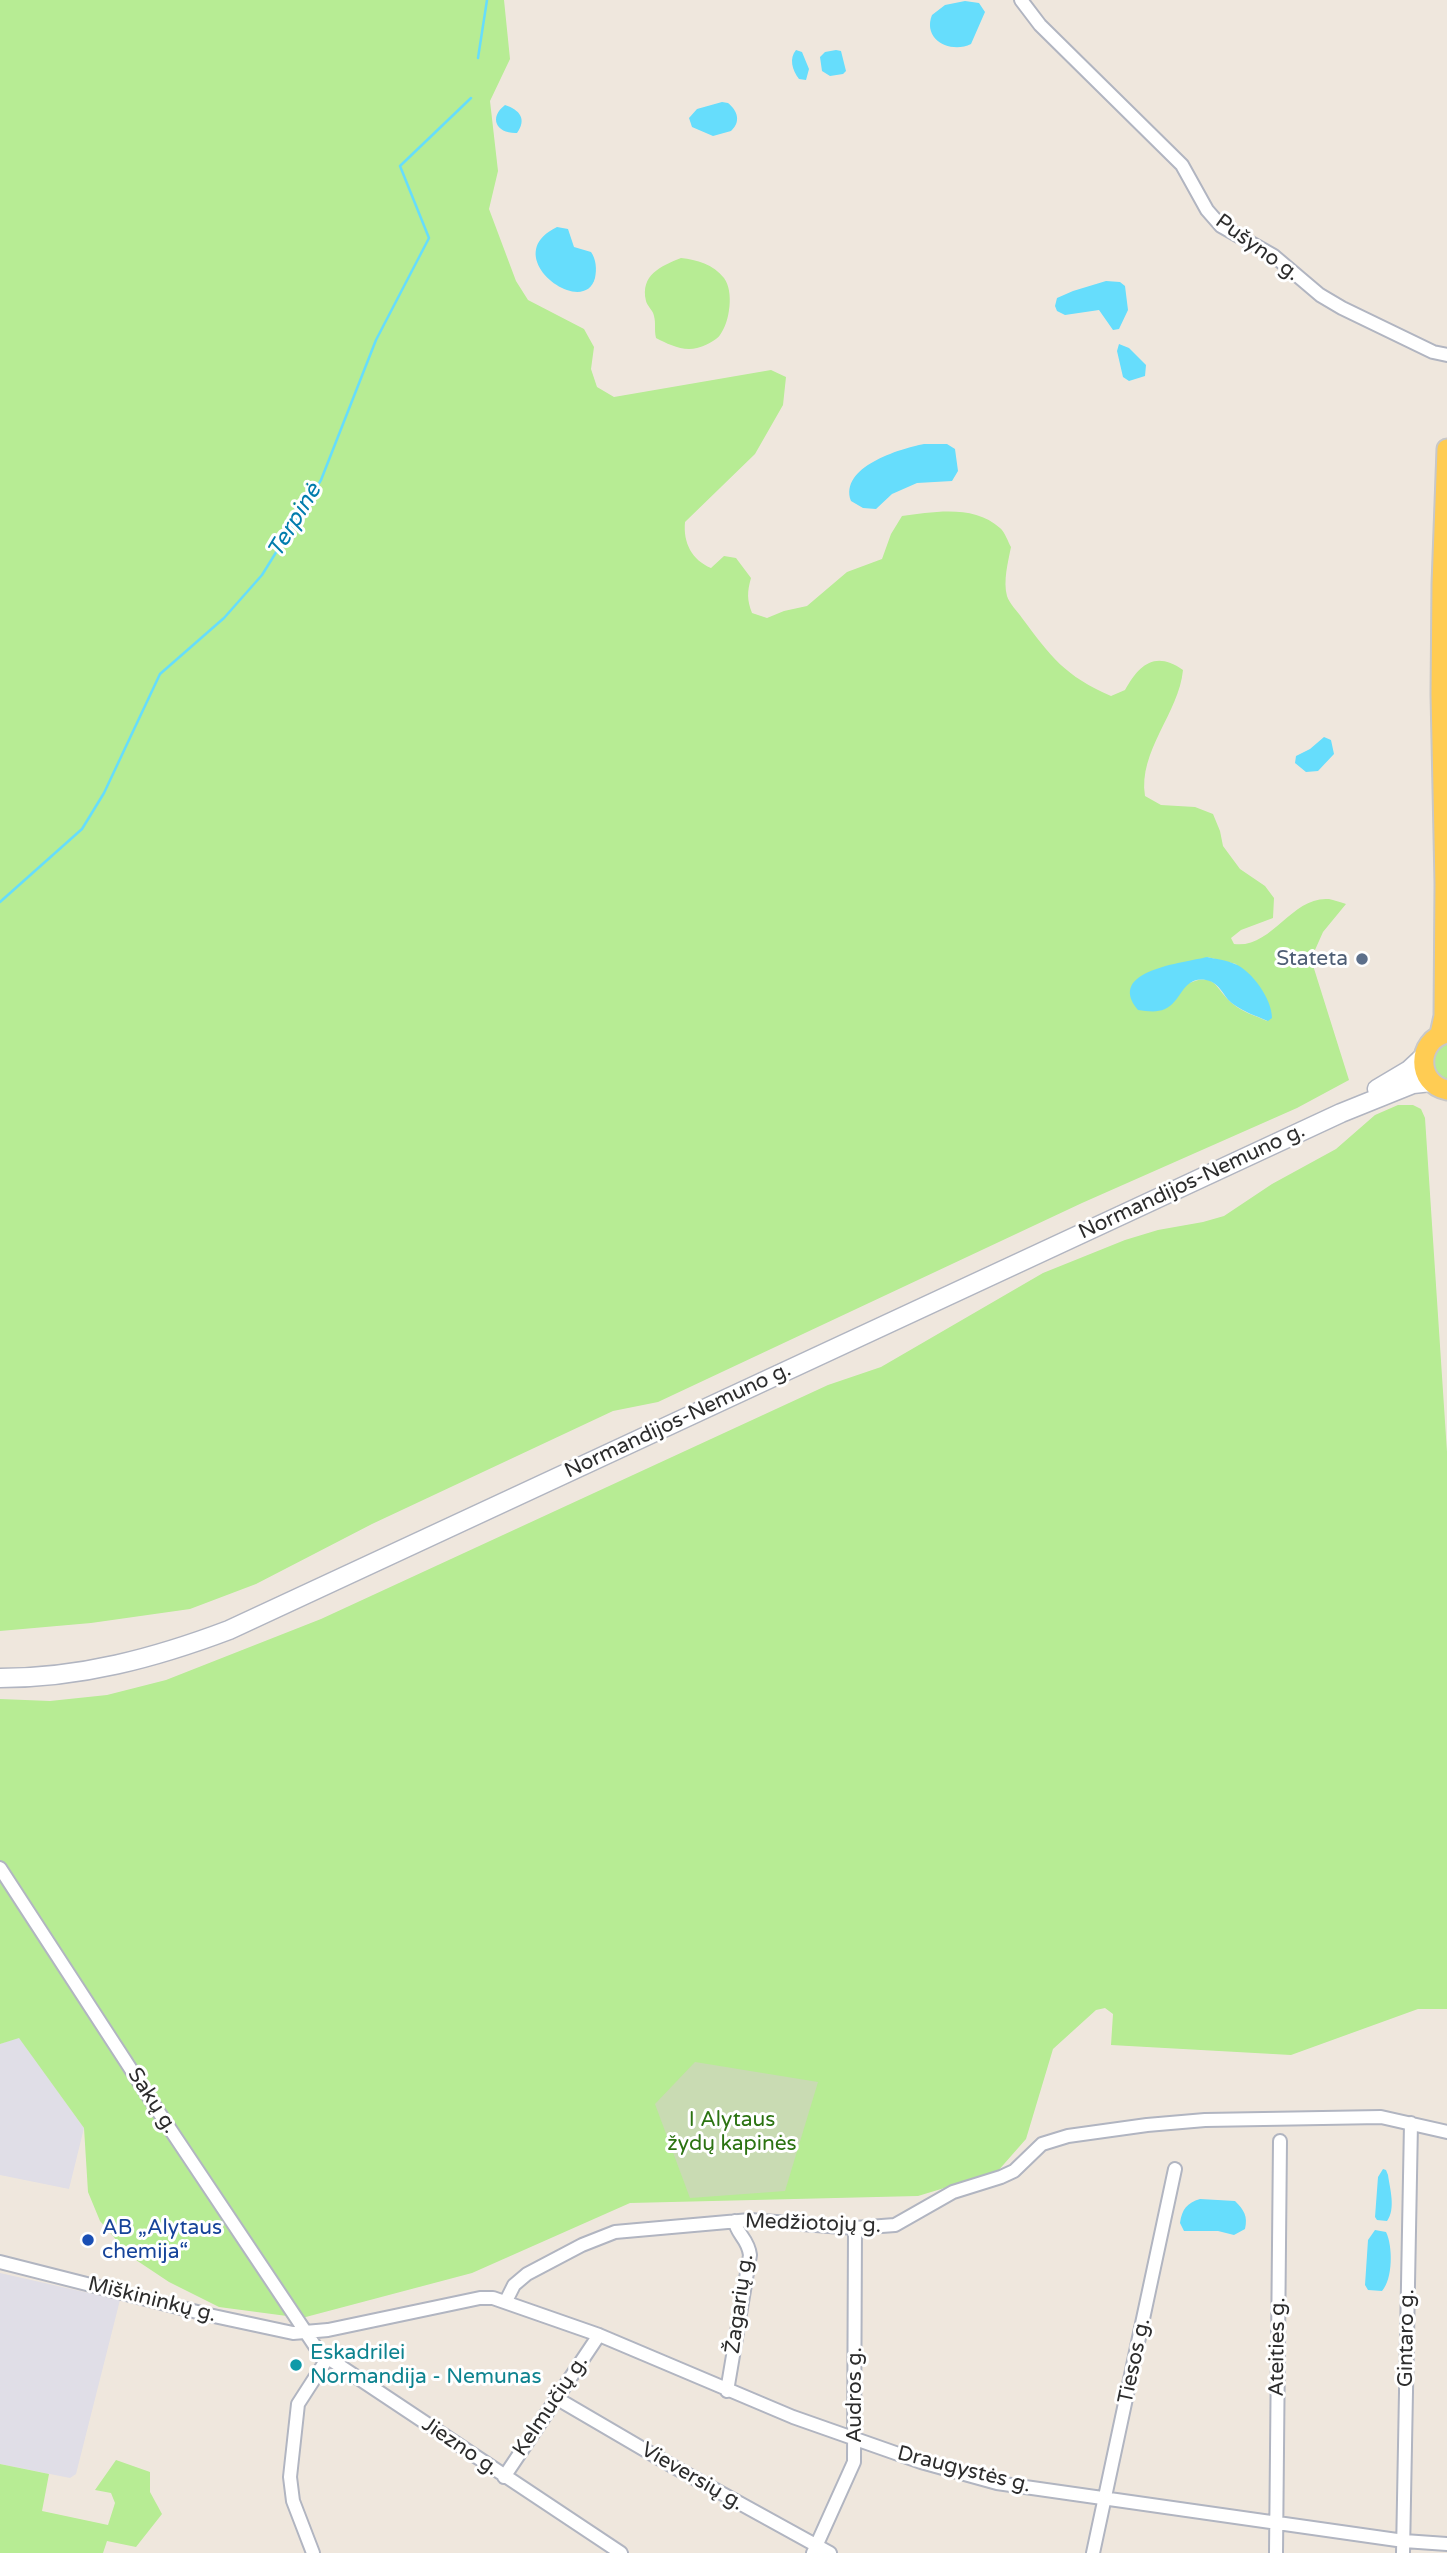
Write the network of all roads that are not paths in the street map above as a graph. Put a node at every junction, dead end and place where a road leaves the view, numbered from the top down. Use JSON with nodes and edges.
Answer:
{"nodes":[{"id":1,"x":1021,"y":0,"type":"edge"},
{"id":2,"x":1447,"y":355,"type":"edge"},
{"id":3,"x":1447,"y":449,"type":"edge"},
{"id":4,"x":1446,"y":893,"type":"edge"},
{"id":5,"x":1444,"y":1033,"type":"edge"},
{"id":6,"x":1423,"y":1057,"type":"junction"},
{"id":7,"x":1442,"y":1091,"type":"edge"},
{"id":8,"x":1341,"y":1112,"type":"junction"},
{"id":9,"x":0,"y":1678,"type":"edge"},
{"id":10,"x":0,"y":1868,"type":"edge"},
{"id":11,"x":1411,"y":2123,"type":"junction"},
{"id":12,"x":1447,"y":2132,"type":"edge"},
{"id":13,"x":1280,"y":2141,"type":"dead end"},
{"id":14,"x":1175,"y":2169,"type":"dead end"},
{"id":15,"x":735,"y":2221,"type":"junction"},
{"id":16,"x":855,"y":2228,"type":"junction"},
{"id":17,"x":0,"y":2262,"type":"edge"},
{"id":18,"x":506,"y":2301,"type":"junction"},
{"id":19,"x":306,"y":2333,"type":"junction"},
{"id":20,"x":599,"y":2335,"type":"junction"},
{"id":21,"x":327,"y":2359,"type":"junction"},
{"id":22,"x":727,"y":2391,"type":"junction"},
{"id":23,"x":556,"y":2398,"type":"junction"},
{"id":24,"x":855,"y":2439,"type":"junction"},
{"id":25,"x":504,"y":2476,"type":"junction"},
{"id":26,"x":1106,"y":2500,"type":"junction"},
{"id":27,"x":1277,"y":2524,"type":"junction"},
{"id":28,"x":1447,"y":2544,"type":"edge"},
{"id":29,"x":1404,"y":2547,"type":"edge"},
{"id":30,"x":815,"y":2550,"type":"edge"},
{"id":31,"x":313,"y":2553,"type":"edge"},
{"id":32,"x":621,"y":2553,"type":"edge"},
{"id":33,"x":830,"y":2553,"type":"edge"},
{"id":34,"x":1093,"y":2553,"type":"edge"},
{"id":35,"x":1276,"y":2553,"type":"edge"}],
"edges":[{"from":1,"to":2,"type":"street","name":"Pušyno g."},
{"from":3,"to":4,"type":"main road"},
{"from":4,"to":5,"type":"main road"},
{"from":5,"to":6,"type":"main road"},
{"from":6,"to":7,"type":"main road"},
{"from":6,"to":8,"type":"main road","name":"Normandijos-Nemuno g."},
{"from":7,"to":8,"type":"main road","name":"Normandijos-Nemuno g."},
{"from":8,"to":9,"type":"main road","name":"Normandijos-Nemuno g."},
{"from":10,"to":19,"type":"street","name":"Sakų g."},
{"from":11,"to":12,"type":"street","name":"Medžiotojų g."},
{"from":11,"to":16,"type":"street","name":"Medžiotojų g."},
{"from":11,"to":29,"type":"street","name":"Gintaro g."},
{"from":13,"to":27,"type":"street","name":"Ateities g."},
{"from":14,"to":26,"type":"street","name":"Tiesos g."},
{"from":15,"to":16,"type":"street","name":"Medžiotojų g."},
{"from":15,"to":18,"type":"street","name":"Medžiotojų g."},
{"from":15,"to":22,"type":"street","name":"Žagarių g."},
{"from":16,"to":24,"type":"street","name":"Audros g."},
{"from":17,"to":19,"type":"street","name":"Miškininkų g."},
{"from":18,"to":19,"type":"street"},
{"from":18,"to":20,"type":"street","name":"Draugystės g."},
{"from":19,"to":21,"type":"street","name":"Jiezno g."},
{"from":20,"to":22,"type":"street","name":"Draugystės g."},
{"from":20,"to":23,"type":"street","name":"Kelmučių g."},
{"from":21,"to":25,"type":"street","name":"Jiezno g."},
{"from":21,"to":31,"type":"street"},
{"from":22,"to":24,"type":"street","name":"Draugystės g."},
{"from":23,"to":25,"type":"street","name":"Kelmučių g."},
{"from":23,"to":30,"type":"street","name":"Vieversių g."},
{"from":24,"to":26,"type":"street","name":"Draugystės g."},
{"from":24,"to":30,"type":"street","name":"Audros g."},
{"from":25,"to":32,"type":"street","name":"Jiezno g."},
{"from":26,"to":27,"type":"street","name":"Draugystės g."},
{"from":26,"to":34,"type":"street","name":"Tiesos g."},
{"from":27,"to":29,"type":"street","name":"Draugystės g."},
{"from":27,"to":35,"type":"street","name":"Ateities g."},
{"from":28,"to":29,"type":"street","name":"Draugystės g."},
{"from":30,"to":33,"type":"street","name":"Vieversių g."}]}
